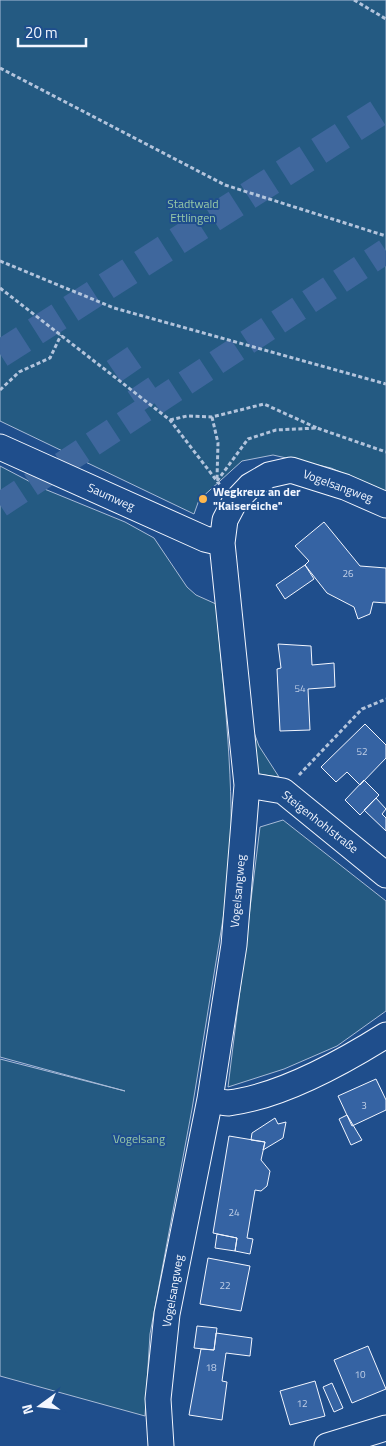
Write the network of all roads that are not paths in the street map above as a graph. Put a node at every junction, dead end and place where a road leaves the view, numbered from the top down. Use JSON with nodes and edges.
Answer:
{"nodes":[{"id":1,"x":0,"y":447,"type":"edge"},
{"id":2,"x":386,"y":505,"type":"edge"},
{"id":3,"x":222,"y":544,"type":"junction"},
{"id":4,"x":247,"y":785,"type":"junction"},
{"id":5,"x":386,"y":874,"type":"edge"},
{"id":6,"x":386,"y":1035,"type":"edge"},
{"id":7,"x":210,"y":1099,"type":"junction"},
{"id":8,"x":385,"y":1431,"type":"edge"},
{"id":9,"x":161,"y":1446,"type":"edge"},
{"id":10,"x":327,"y":1446,"type":"edge"}],
"edges":[{"from":1,"to":3,"type":"street","name":"Saumweg"},
{"from":2,"to":3,"type":"street","name":"Vogelsangweg"},
{"from":3,"to":4,"type":"street","name":"Vogelsangweg"},
{"from":4,"to":5,"type":"street","name":"Steigenhohlstraße"},
{"from":4,"to":7,"type":"street","name":"Vogelsangweg"},
{"from":6,"to":7,"type":"street"},
{"from":7,"to":9,"type":"street","name":"Vogelsangweg"},
{"from":8,"to":10,"type":"street"}]}
